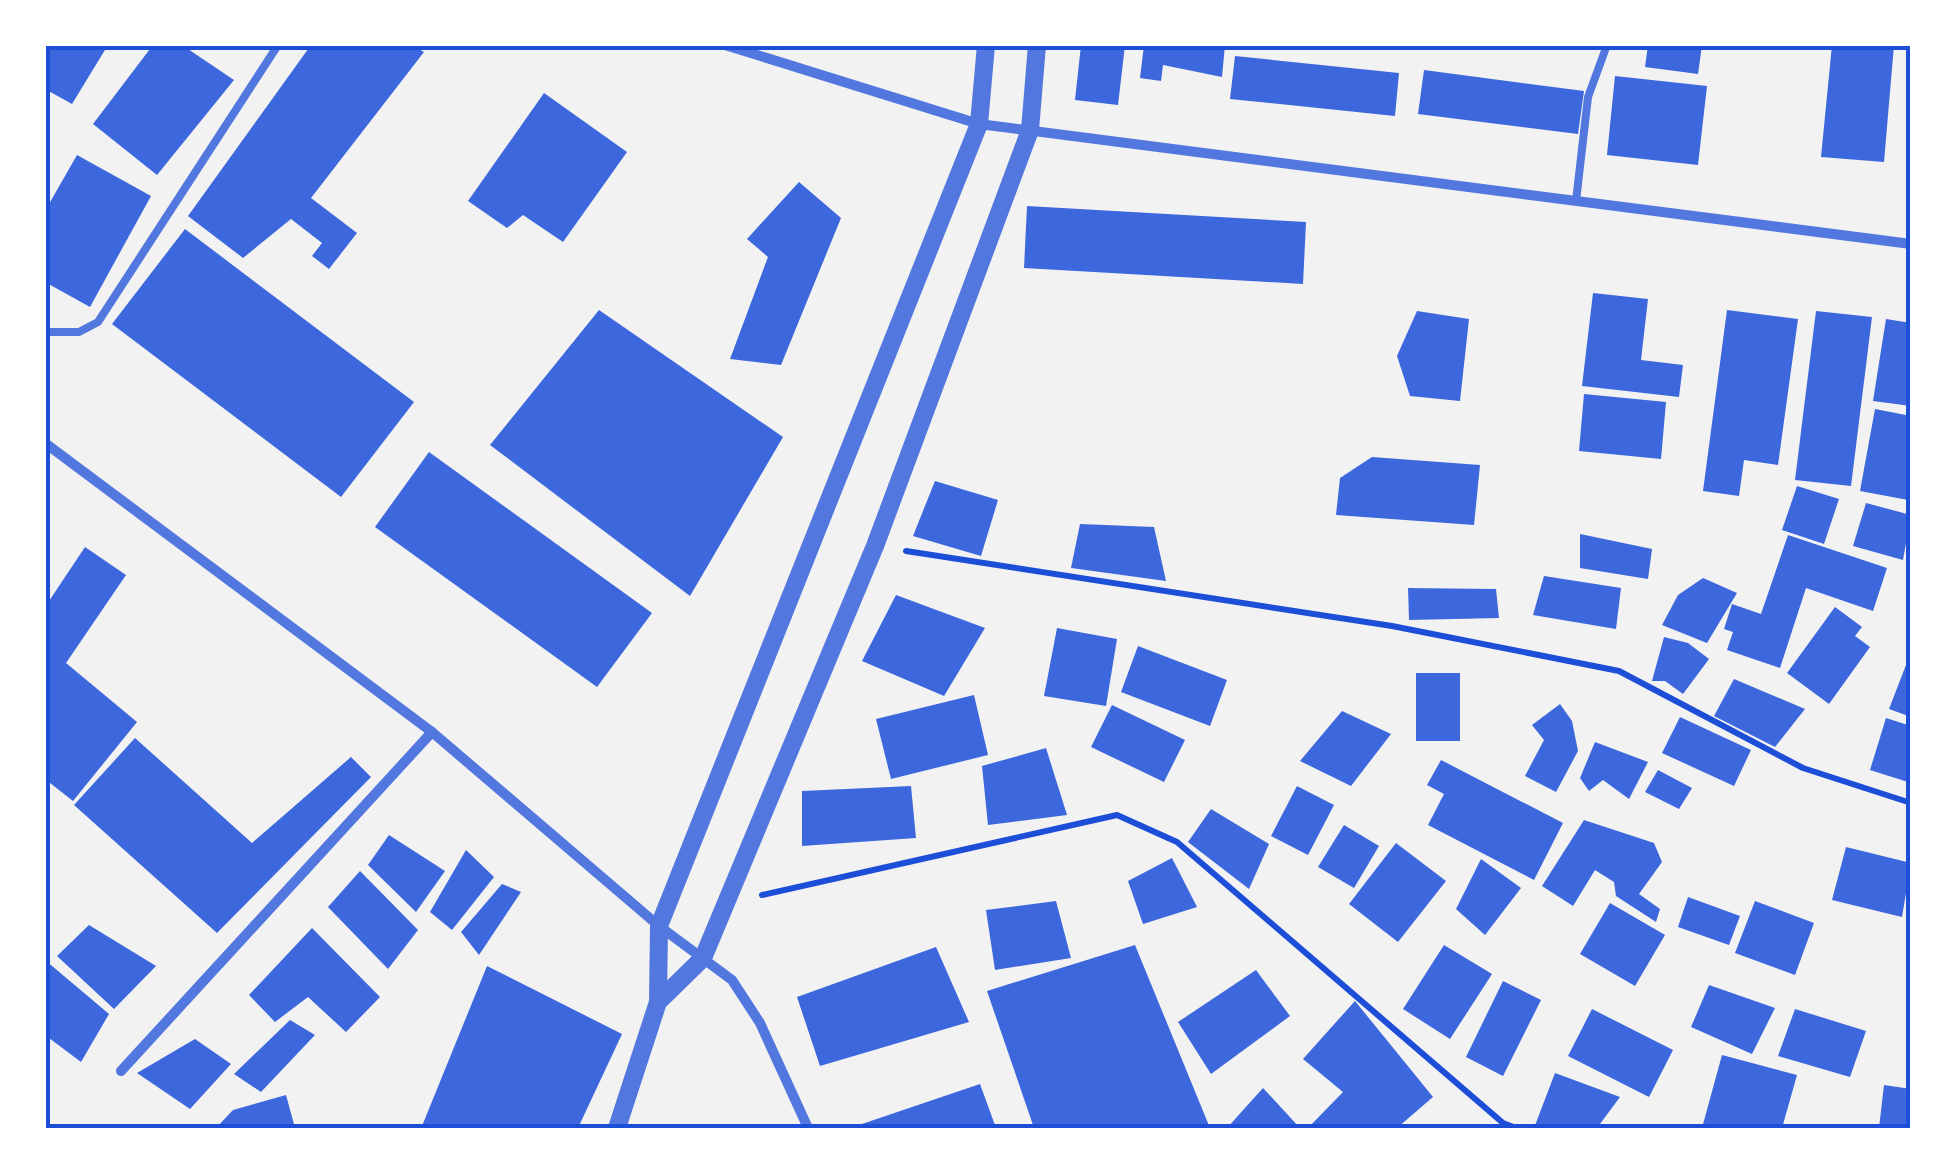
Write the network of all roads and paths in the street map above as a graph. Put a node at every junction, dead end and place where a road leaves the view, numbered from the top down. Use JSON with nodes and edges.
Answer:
{"nodes":[{"id":1,"x":278,"y":45,"type":"edge"},
{"id":2,"x":725,"y":45,"type":"edge"},
{"id":3,"x":986,"y":45,"type":"edge"},
{"id":4,"x":1037,"y":45,"type":"edge"},
{"id":5,"x":1608,"y":45,"type":"edge"},
{"id":6,"x":980,"y":124,"type":"junction"},
{"id":7,"x":1030,"y":130,"type":"junction"},
{"id":8,"x":1576,"y":201,"type":"junction"},
{"id":9,"x":1911,"y":244,"type":"edge"},
{"id":10,"x":45,"y":332,"type":"edge"},
{"id":11,"x":45,"y":444,"type":"edge"},
{"id":12,"x":875,"y":546,"type":"junction"},
{"id":13,"x":432,"y":732,"type":"junction"},
{"id":14,"x":1911,"y":802,"type":"edge"},
{"id":15,"x":722,"y":904,"type":"junction"},
{"id":16,"x":659,"y":926,"type":"junction"},
{"id":17,"x":703,"y":958,"type":"junction"},
{"id":18,"x":658,"y":1002,"type":"junction"},
{"id":19,"x":121,"y":1071,"type":"dead end"},
{"id":20,"x":617,"y":1128,"type":"edge"},
{"id":21,"x":808,"y":1128,"type":"edge"},
{"id":22,"x":1516,"y":1128,"type":"edge"}],
"edges":[{"from":1,"to":10,"type":"lane"},
{"from":2,"to":6,"type":"street"},
{"from":3,"to":6,"type":"street"},
{"from":4,"to":7,"type":"street"},
{"from":5,"to":8,"type":"lane"},
{"from":6,"to":7,"type":"street"},
{"from":6,"to":16,"type":"street"},
{"from":7,"to":8,"type":"street"},
{"from":7,"to":12,"type":"street"},
{"from":8,"to":9,"type":"street"},
{"from":11,"to":13,"type":"street"},
{"from":12,"to":14,"type":"path"},
{"from":12,"to":15,"type":"street"},
{"from":13,"to":16,"type":"street"},
{"from":13,"to":19,"type":"street"},
{"from":15,"to":17,"type":"street"},
{"from":15,"to":22,"type":"path"},
{"from":16,"to":17,"type":"street"},
{"from":16,"to":18,"type":"street"},
{"from":17,"to":18,"type":"street"},
{"from":17,"to":21,"type":"street"},
{"from":18,"to":20,"type":"street"}]}
